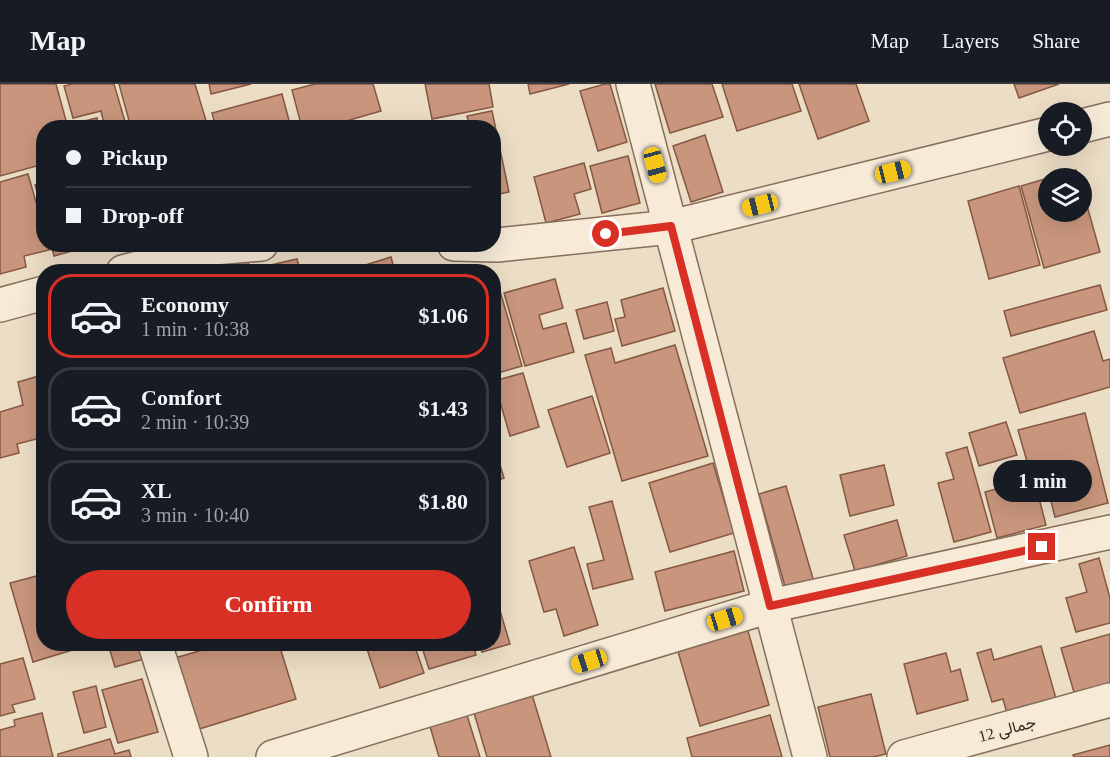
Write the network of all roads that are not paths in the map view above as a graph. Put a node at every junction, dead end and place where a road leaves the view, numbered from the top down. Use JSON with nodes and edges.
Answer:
{"nodes":[{"id":1,"x":633,"y":84,"type":"edge"},
{"id":2,"x":1110,"y":118,"type":"edge"},
{"id":3,"x":1092,"y":123,"type":"edge"},
{"id":4,"x":1038,"y":136,"type":"edge"},
{"id":5,"x":671,"y":226,"type":"junction"},
{"id":6,"x":501,"y":245,"type":"edge"},
{"id":7,"x":198,"y":252,"type":"edge"},
{"id":8,"x":153,"y":264,"type":"edge"},
{"id":9,"x":36,"y":295,"type":"edge"},
{"id":10,"x":0,"y":304,"type":"edge"},
{"id":11,"x":1110,"y":532,"type":"edge"},
{"id":12,"x":770,"y":606,"type":"junction"},
{"id":13,"x":157,"y":651,"type":"edge"},
{"id":14,"x":1110,"y":700,"type":"edge"},
{"id":15,"x":318,"y":750,"type":"edge"},
{"id":16,"x":191,"y":757,"type":"edge"},
{"id":17,"x":273,"y":757,"type":"edge"},
{"id":18,"x":810,"y":757,"type":"edge"},
{"id":19,"x":904,"y":757,"type":"edge"}],
"edges":[{"from":1,"to":5,"type":"street"},
{"from":2,"to":3,"type":"street"},
{"from":4,"to":5,"type":"street"},
{"from":5,"to":6,"type":"street"},
{"from":5,"to":12,"type":"street"},
{"from":7,"to":8,"type":"street"},
{"from":9,"to":10,"type":"street"},
{"from":11,"to":12,"type":"street"},
{"from":12,"to":15,"type":"street"},
{"from":12,"to":18,"type":"street"},
{"from":13,"to":16,"type":"street"},
{"from":14,"to":19,"type":"street","name":"جمالی 12"},
{"from":15,"to":17,"type":"street"}]}
